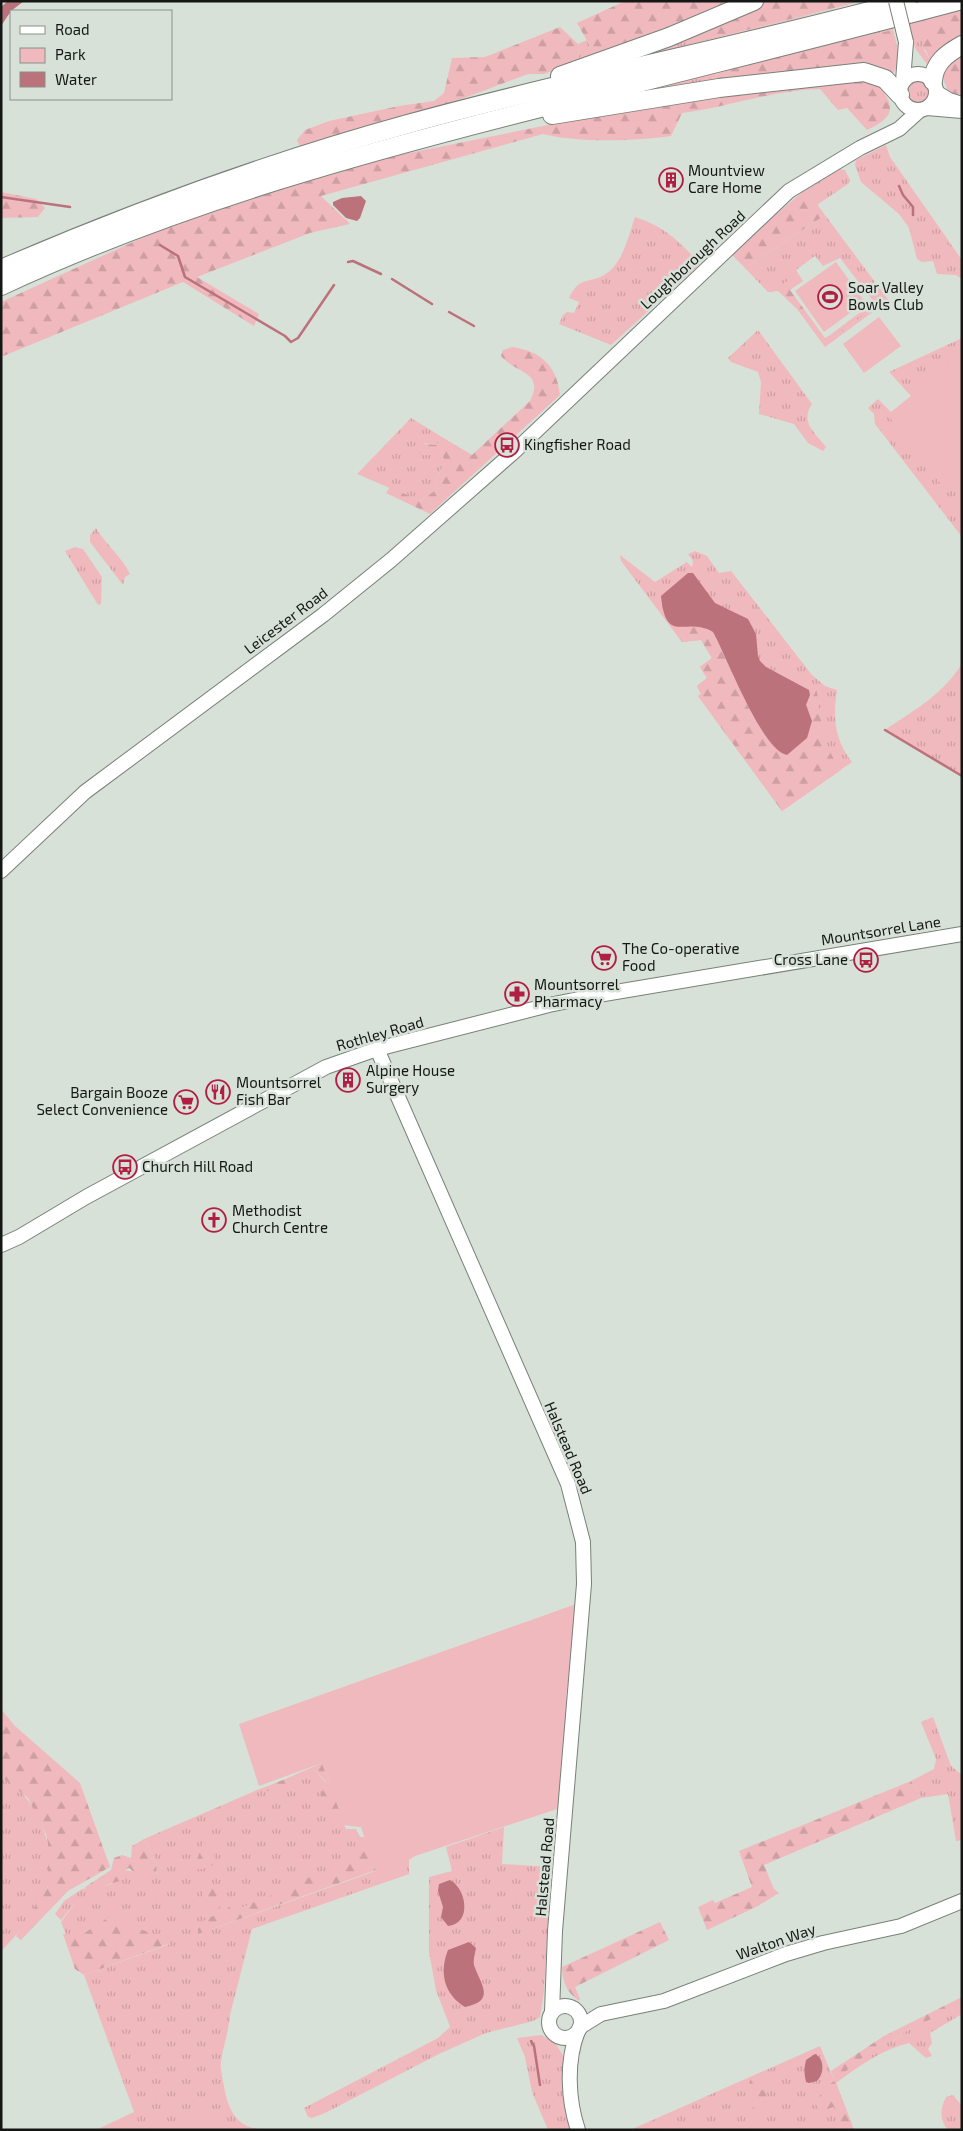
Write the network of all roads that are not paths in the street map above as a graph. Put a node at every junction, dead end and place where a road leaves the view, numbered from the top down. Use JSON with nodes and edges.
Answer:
{"nodes":[{"id":1,"x":754,"y":1,"type":"edge"},
{"id":2,"x":896,"y":1,"type":"edge"},
{"id":3,"x":907,"y":1,"type":"edge"},
{"id":4,"x":958,"y":1,"type":"edge"},
{"id":5,"x":906,"y":42,"type":"junction"},
{"id":6,"x":962,"y":45,"type":"edge"},
{"id":7,"x":930,"y":82,"type":"junction"},
{"id":8,"x":902,"y":92,"type":"junction"},
{"id":9,"x":962,"y":104,"type":"edge"},
{"id":10,"x":923,"y":109,"type":"junction"},
{"id":11,"x":962,"y":111,"type":"edge"},
{"id":12,"x":411,"y":123,"type":"junction"},
{"id":13,"x":428,"y":136,"type":"junction"},
{"id":14,"x":882,"y":136,"type":"junction"},
{"id":15,"x":323,"y":157,"type":"junction"},
{"id":16,"x":276,"y":172,"type":"junction"},
{"id":17,"x":1,"y":269,"type":"edge"},
{"id":18,"x":1,"y":286,"type":"edge"},
{"id":19,"x":583,"y":386,"type":"joint"},
{"id":20,"x":1,"y":871,"type":"edge"},
{"id":21,"x":962,"y":934,"type":"edge"},
{"id":22,"x":806,"y":959,"type":"joint"},
{"id":23,"x":377,"y":1049,"type":"junction"},
{"id":24,"x":1,"y":1245,"type":"edge"},
{"id":25,"x":962,"y":1900,"type":"edge"},
{"id":26,"x":554,"y":1980,"type":"junction"},
{"id":27,"x":574,"y":2008,"type":"junction"},
{"id":28,"x":552,"y":2012,"type":"junction"},
{"id":29,"x":601,"y":2014,"type":"junction"},
{"id":30,"x":579,"y":2030,"type":"junction"},
{"id":31,"x":557,"y":2036,"type":"junction"},
{"id":32,"x":570,"y":2059,"type":"junction"},
{"id":33,"x":578,"y":2130,"type":"edge"}],
"edges":[{"from":1,"to":12,"type":"highway"},
{"from":2,"to":5,"type":"street","bridge":true},
{"from":3,"to":12,"type":"highway"},
{"from":4,"to":13,"type":"highway"},
{"from":5,"to":7,"type":"street"},
{"from":5,"to":8,"type":"street","name":"Loughborough Road"},
{"from":6,"to":7,"type":"highway"},
{"from":7,"to":8,"type":"street"},
{"from":7,"to":9,"type":"street"},
{"from":7,"to":10,"type":"street"},
{"from":8,"to":10,"type":"street"},
{"from":8,"to":13,"type":"highway"},
{"from":8,"to":14,"type":"street","name":"Loughborough Road"},
{"from":10,"to":11,"type":"street"},
{"from":10,"to":14,"type":"street","name":"Loughborough Road"},
{"from":12,"to":15,"type":"highway"},
{"from":13,"to":15,"type":"highway"},
{"from":14,"to":19,"type":"street","name":"Loughborough Road"},
{"from":15,"to":16,"type":"highway"},
{"from":16,"to":17,"type":"highway"},
{"from":16,"to":18,"type":"highway"},
{"from":19,"to":20,"type":"street","name":"Leicester Road"},
{"from":21,"to":22,"type":"street","name":"Mountsorrel Lane"},
{"from":22,"to":23,"type":"street","name":"Rothley Road"},
{"from":23,"to":24,"type":"street","name":"Rothley Road"},
{"from":23,"to":26,"type":"street","name":"Halstead Road"},
{"from":25,"to":29,"type":"street","name":"Walton Way"},
{"from":26,"to":27,"type":"street"},
{"from":26,"to":28,"type":"street","name":"Halstead Road"},
{"from":27,"to":28,"type":"street"},
{"from":27,"to":29,"type":"street","name":"Walton Way"},
{"from":27,"to":30,"type":"street"},
{"from":28,"to":31,"type":"street"},
{"from":29,"to":30,"type":"street","name":"Walton Way"},
{"from":30,"to":31,"type":"street"},
{"from":30,"to":32,"type":"street"},
{"from":31,"to":32,"type":"street"},
{"from":32,"to":33,"type":"street"}]}
